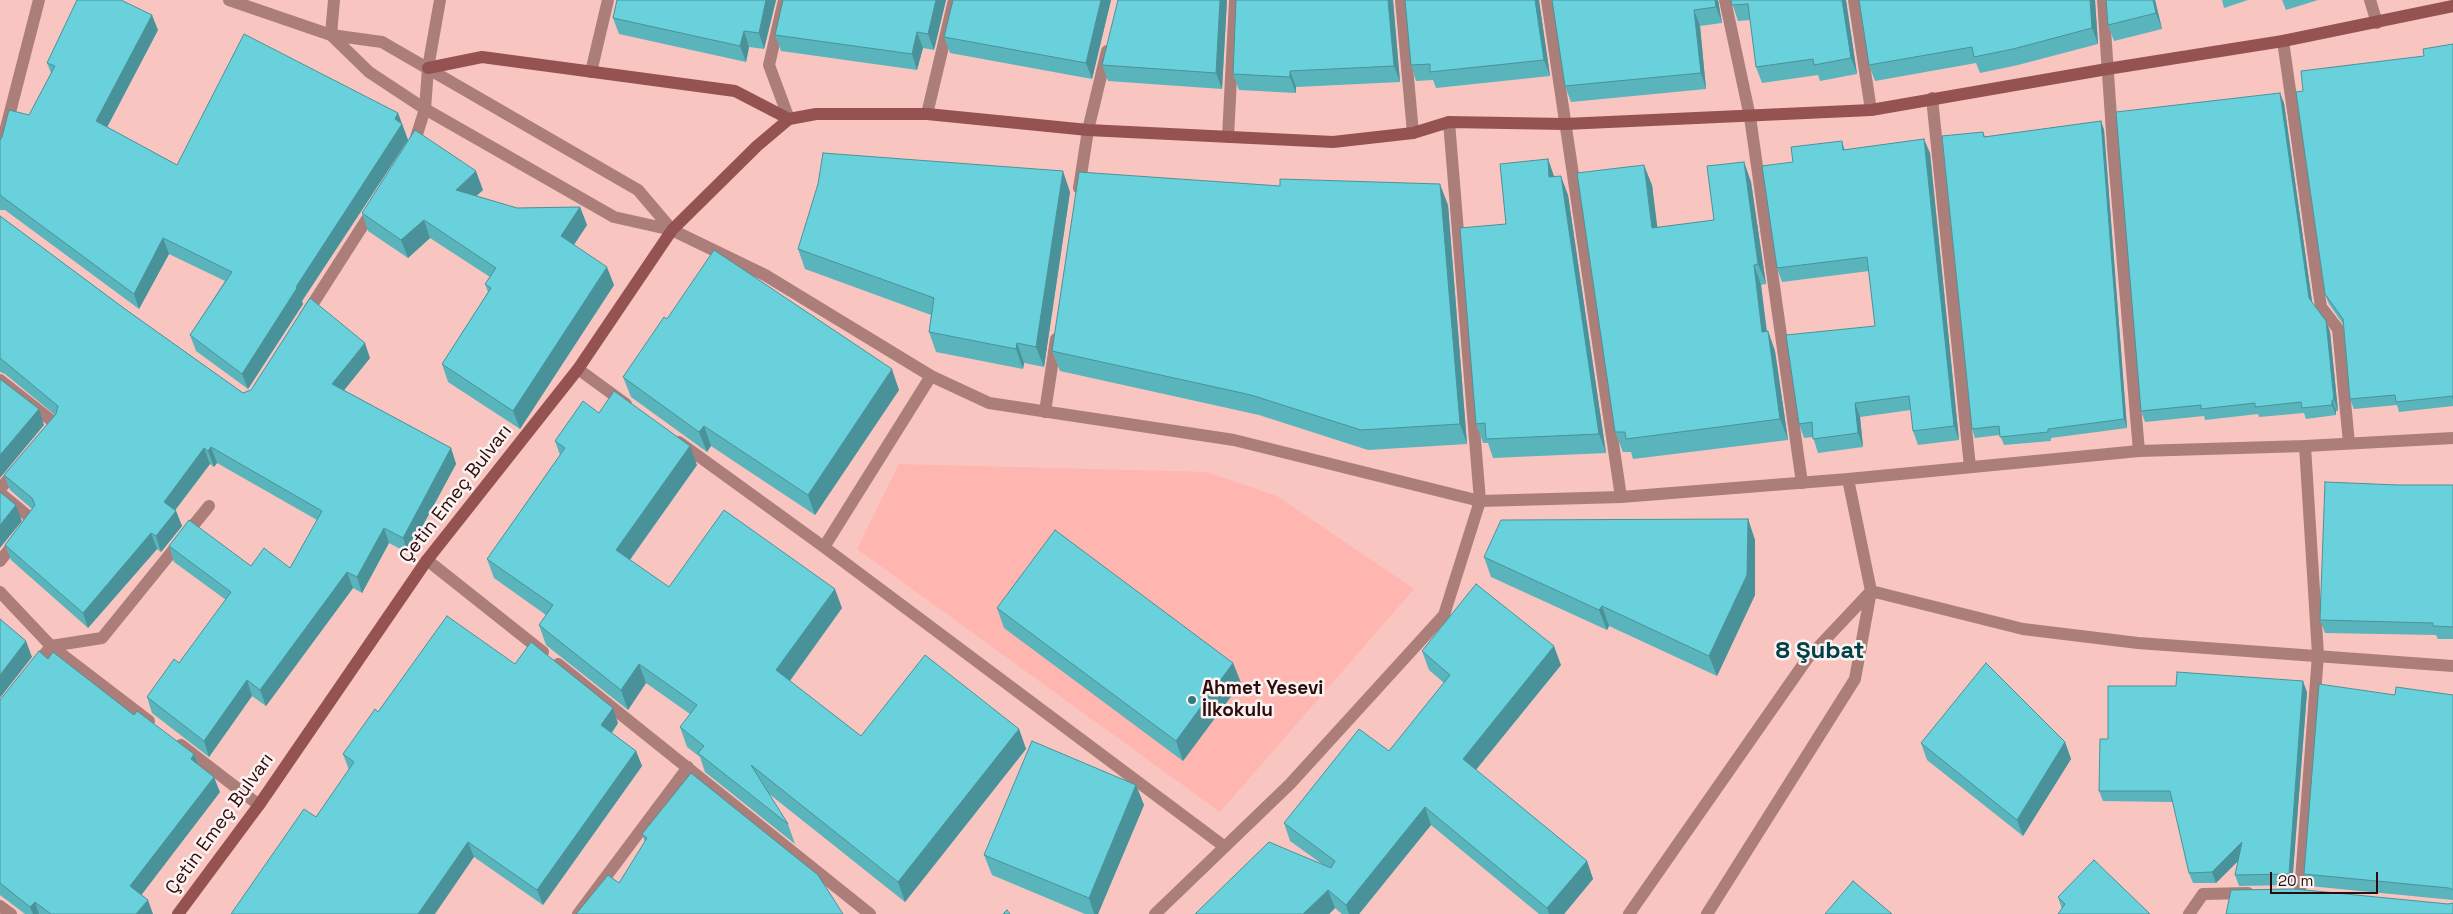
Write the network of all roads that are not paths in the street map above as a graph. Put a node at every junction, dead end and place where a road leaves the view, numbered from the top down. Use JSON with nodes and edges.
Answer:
{"nodes":[{"id":1,"x":39,"y":0,"type":"edge"},
{"id":2,"x":229,"y":0,"type":"edge"},
{"id":3,"x":334,"y":0,"type":"edge"},
{"id":4,"x":440,"y":0,"type":"edge"},
{"id":5,"x":608,"y":0,"type":"edge"},
{"id":6,"x":784,"y":0,"type":"edge"},
{"id":7,"x":954,"y":0,"type":"edge"},
{"id":8,"x":1235,"y":0,"type":"edge"},
{"id":9,"x":1401,"y":0,"type":"edge"},
{"id":10,"x":1547,"y":0,"type":"edge"},
{"id":11,"x":1725,"y":0,"type":"edge"},
{"id":12,"x":1854,"y":0,"type":"edge"},
{"id":13,"x":2103,"y":0,"type":"edge"},
{"id":14,"x":2370,"y":0,"type":"edge"},
{"id":15,"x":2453,"y":6,"type":"edge"},
{"id":16,"x":2377,"y":23,"type":"junction"},
{"id":17,"x":330,"y":35,"type":"junction"},
{"id":18,"x":1110,"y":37,"type":"edge"},
{"id":19,"x":2284,"y":41,"type":"junction"},
{"id":20,"x":428,"y":68,"type":"junction"},
{"id":21,"x":2107,"y":69,"type":"junction"},
{"id":22,"x":590,"y":72,"type":"junction"},
{"id":23,"x":1932,"y":98,"type":"junction"},
{"id":24,"x":425,"y":108,"type":"junction"},
{"id":25,"x":1871,"y":110,"type":"junction"},
{"id":26,"x":927,"y":114,"type":"junction"},
{"id":27,"x":1750,"y":117,"type":"junction"},
{"id":28,"x":789,"y":119,"type":"junction"},
{"id":29,"x":1449,"y":122,"type":"junction"},
{"id":30,"x":1565,"y":124,"type":"junction"},
{"id":31,"x":1088,"y":130,"type":"junction"},
{"id":32,"x":1414,"y":133,"type":"junction"},
{"id":33,"x":1228,"y":137,"type":"junction"},
{"id":34,"x":0,"y":150,"type":"edge"},
{"id":35,"x":405,"y":159,"type":"edge"},
{"id":36,"x":1078,"y":198,"type":"edge"},
{"id":37,"x":378,"y":201,"type":"edge"},
{"id":38,"x":672,"y":230,"type":"junction"},
{"id":39,"x":1058,"y":324,"type":"edge"},
{"id":40,"x":298,"y":326,"type":"edge"},
{"id":41,"x":578,"y":369,"type":"junction"},
{"id":42,"x":930,"y":376,"type":"junction"},
{"id":43,"x":0,"y":380,"type":"edge"},
{"id":44,"x":633,"y":409,"type":"edge"},
{"id":45,"x":1045,"y":412,"type":"junction"},
{"id":46,"x":665,"y":432,"type":"edge"},
{"id":47,"x":2453,"y":438,"type":"edge"},
{"id":48,"x":43,"y":439,"type":"edge"},
{"id":49,"x":2349,"y":443,"type":"junction"},
{"id":50,"x":2305,"y":446,"type":"junction"},
{"id":51,"x":2139,"y":450,"type":"junction"},
{"id":52,"x":25,"y":460,"type":"edge"},
{"id":53,"x":1970,"y":467,"type":"junction"},
{"id":54,"x":1848,"y":479,"type":"junction"},
{"id":55,"x":1802,"y":483,"type":"junction"},
{"id":56,"x":0,"y":491,"type":"edge"},
{"id":57,"x":1621,"y":497,"type":"junction"},
{"id":58,"x":1480,"y":501,"type":"junction"},
{"id":59,"x":209,"y":506,"type":"dead end"},
{"id":60,"x":824,"y":547,"type":"junction"},
{"id":61,"x":427,"y":560,"type":"junction"},
{"id":62,"x":0,"y":561,"type":"edge"},
{"id":63,"x":1871,"y":590,"type":"junction"},
{"id":64,"x":0,"y":592,"type":"edge"},
{"id":65,"x":51,"y":646,"type":"junction"},
{"id":66,"x":2318,"y":654,"type":"junction"},
{"id":67,"x":2453,"y":666,"type":"edge"},
{"id":68,"x":29,"y":675,"type":"edge"},
{"id":69,"x":159,"y":728,"type":"edge"},
{"id":70,"x":174,"y":740,"type":"edge"},
{"id":71,"x":688,"y":766,"type":"junction"},
{"id":72,"x":259,"y":805,"type":"junction"},
{"id":73,"x":1225,"y":847,"type":"junction"},
{"id":74,"x":2261,"y":893,"type":"edge"},
{"id":75,"x":2300,"y":893,"type":"edge"},
{"id":76,"x":2203,"y":894,"type":"junction"},
{"id":77,"x":0,"y":906,"type":"edge"},
{"id":78,"x":11,"y":914,"type":"edge"},
{"id":79,"x":178,"y":914,"type":"edge"},
{"id":80,"x":578,"y":914,"type":"edge"},
{"id":81,"x":870,"y":914,"type":"edge"},
{"id":82,"x":1155,"y":914,"type":"edge"},
{"id":83,"x":1629,"y":914,"type":"edge"},
{"id":84,"x":1707,"y":914,"type":"edge"},
{"id":85,"x":2188,"y":914,"type":"edge"},
{"id":86,"x":2199,"y":914,"type":"edge"}],
"edges":[{"from":1,"to":34,"type":"street"},
{"from":2,"to":17,"type":"street"},
{"from":3,"to":17,"type":"street"},
{"from":4,"to":20,"type":"street"},
{"from":5,"to":22,"type":"street"},
{"from":6,"to":28,"type":"street"},
{"from":7,"to":26,"type":"street"},
{"from":8,"to":33,"type":"street"},
{"from":9,"to":32,"type":"street"},
{"from":10,"to":30,"type":"street"},
{"from":11,"to":27,"type":"street"},
{"from":12,"to":25,"type":"street"},
{"from":13,"to":21,"type":"street"},
{"from":14,"to":16,"type":"street"},
{"from":15,"to":16,"type":"main road"},
{"from":16,"to":19,"type":"main road"},
{"from":17,"to":20,"type":"street"},
{"from":17,"to":24,"type":"street"},
{"from":18,"to":31,"type":"street"},
{"from":19,"to":21,"type":"main road"},
{"from":19,"to":49,"type":"street"},
{"from":20,"to":22,"type":"main road"},
{"from":20,"to":24,"type":"street"},
{"from":20,"to":38,"type":"street"},
{"from":21,"to":23,"type":"main road"},
{"from":21,"to":51,"type":"street"},
{"from":22,"to":28,"type":"main road"},
{"from":23,"to":25,"type":"main road"},
{"from":23,"to":53,"type":"street"},
{"from":24,"to":35,"type":"street"},
{"from":24,"to":38,"type":"street"},
{"from":25,"to":27,"type":"main road"},
{"from":26,"to":28,"type":"main road"},
{"from":26,"to":31,"type":"main road"},
{"from":27,"to":30,"type":"main road"},
{"from":27,"to":55,"type":"street"},
{"from":28,"to":38,"type":"main road","name":"Çetin Emeç Bulvarı"},
{"from":29,"to":30,"type":"main road"},
{"from":29,"to":32,"type":"main road"},
{"from":29,"to":58,"type":"street"},
{"from":30,"to":57,"type":"street"},
{"from":31,"to":33,"type":"main road"},
{"from":31,"to":36,"type":"street"},
{"from":32,"to":33,"type":"main road"},
{"from":37,"to":40,"type":"street"},
{"from":38,"to":41,"type":"main road","name":"Çetin Emeç Bulvarı"},
{"from":38,"to":42,"type":"street"},
{"from":39,"to":45,"type":"street"},
{"from":41,"to":44,"type":"street"},
{"from":41,"to":61,"type":"main road","name":"Çetin Emeç Bulvarı"},
{"from":42,"to":45,"type":"street"},
{"from":42,"to":60,"type":"street"},
{"from":43,"to":48,"type":"street"},
{"from":45,"to":58,"type":"street"},
{"from":46,"to":60,"type":"street"},
{"from":47,"to":49,"type":"street"},
{"from":49,"to":50,"type":"street"},
{"from":50,"to":51,"type":"street"},
{"from":50,"to":66,"type":"street"},
{"from":51,"to":53,"type":"street"},
{"from":52,"to":56,"type":"street"},
{"from":53,"to":54,"type":"street"},
{"from":54,"to":55,"type":"street"},
{"from":54,"to":63,"type":"street"},
{"from":55,"to":57,"type":"street"},
{"from":56,"to":62,"type":"street"},
{"from":57,"to":58,"type":"street"},
{"from":58,"to":73,"type":"street"},
{"from":59,"to":65,"type":"street"},
{"from":60,"to":73,"type":"street"},
{"from":61,"to":71,"type":"street"},
{"from":61,"to":72,"type":"main road","name":"Çetin Emeç Bulvarı"},
{"from":63,"to":66,"type":"street"},
{"from":63,"to":83,"type":"street"},
{"from":63,"to":84,"type":"street"},
{"from":64,"to":65,"type":"street"},
{"from":65,"to":68,"type":"street"},
{"from":65,"to":69,"type":"street"},
{"from":66,"to":67,"type":"street"},
{"from":66,"to":75,"type":"street"},
{"from":70,"to":72,"type":"street"},
{"from":71,"to":80,"type":"street"},
{"from":71,"to":81,"type":"street"},
{"from":72,"to":79,"type":"main road","name":"Çetin Emeç Bulvarı"},
{"from":73,"to":82,"type":"street"},
{"from":74,"to":76,"type":"street"},
{"from":76,"to":85,"type":"street"},
{"from":76,"to":86,"type":"street"},
{"from":77,"to":78,"type":"street"}]}
